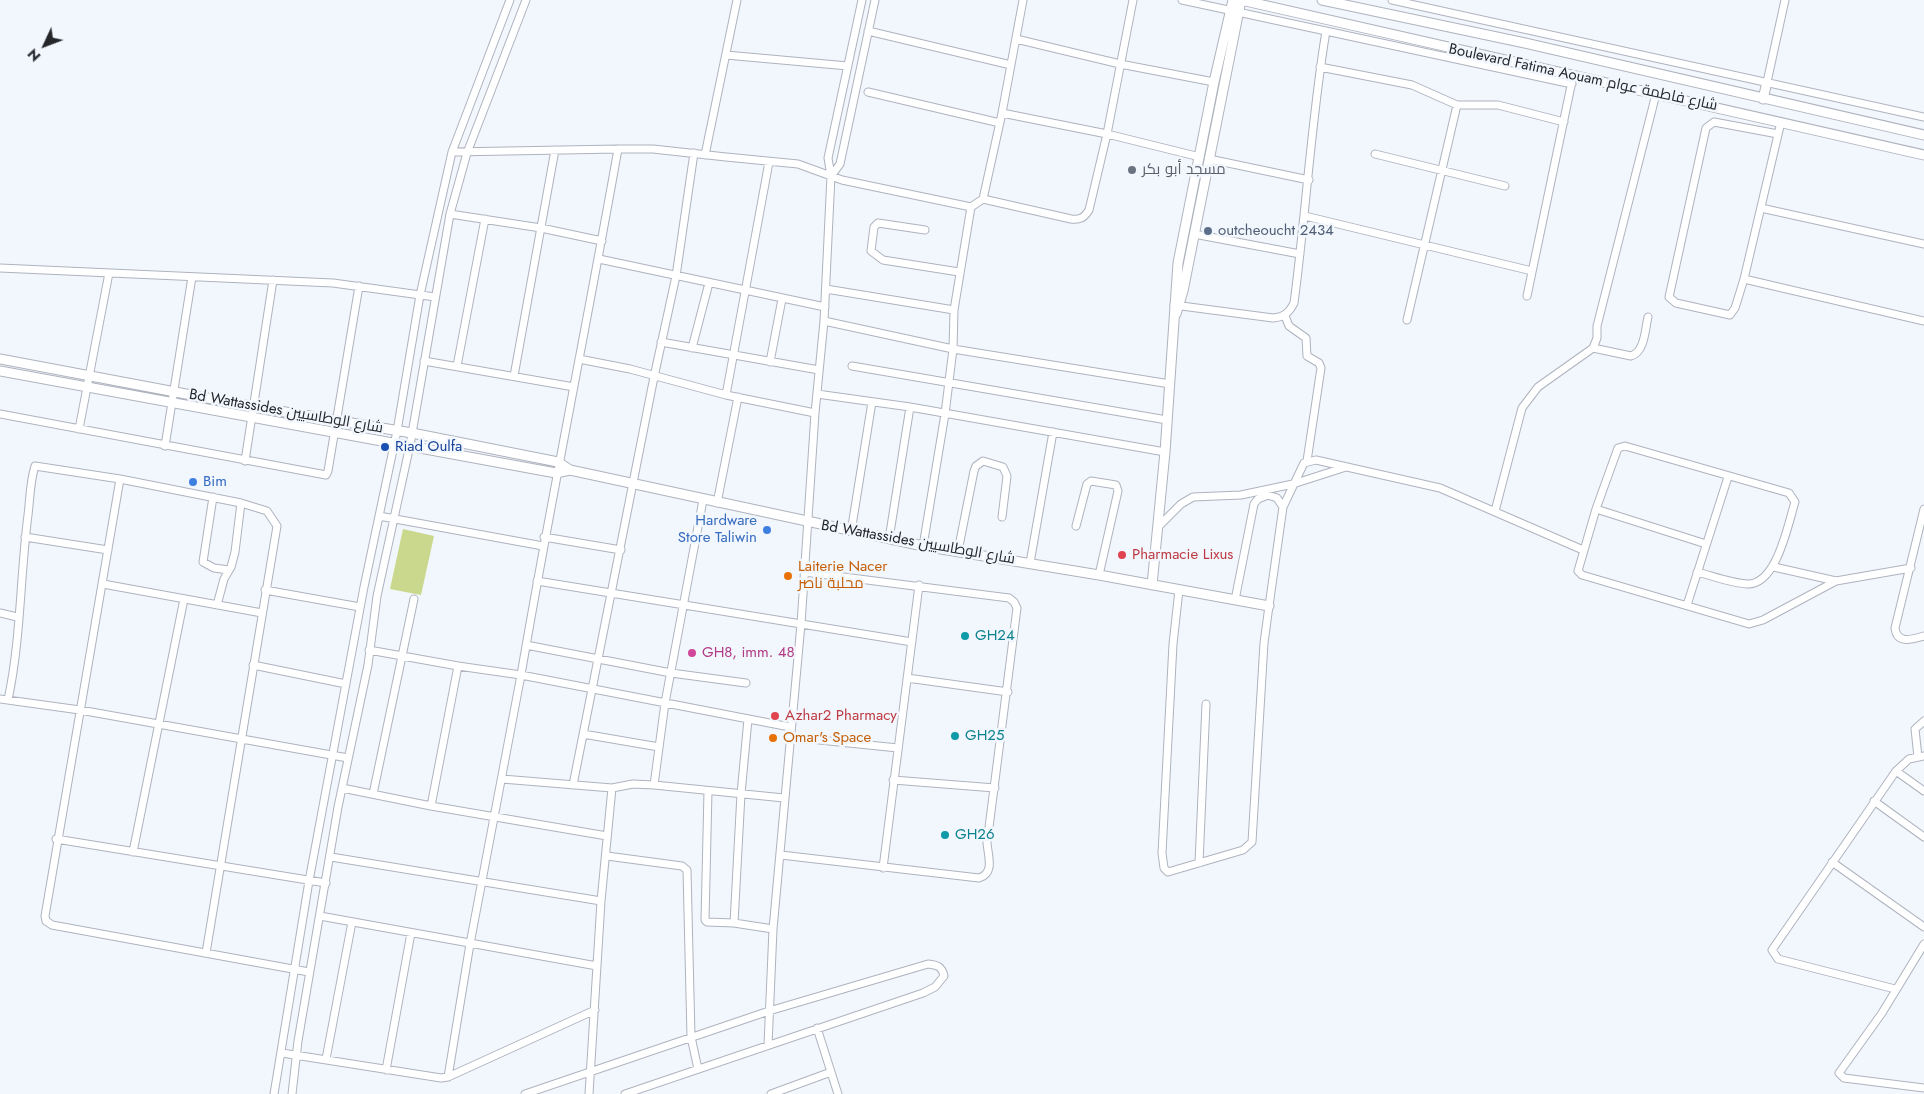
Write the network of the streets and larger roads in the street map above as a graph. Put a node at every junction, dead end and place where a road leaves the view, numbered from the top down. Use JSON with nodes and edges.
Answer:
{"nodes":[{"id":1,"x":526,"y":0,"type":"edge"},
{"id":2,"x":738,"y":0,"type":"edge"},
{"id":3,"x":862,"y":0,"type":"edge"},
{"id":4,"x":875,"y":0,"type":"edge"},
{"id":5,"x":1023,"y":0,"type":"edge"},
{"id":6,"x":1133,"y":0,"type":"edge"},
{"id":7,"x":1182,"y":0,"type":"edge"},
{"id":8,"x":1233,"y":0,"type":"edge"},
{"id":9,"x":1241,"y":0,"type":"edge"},
{"id":10,"x":1322,"y":0,"type":"edge"},
{"id":11,"x":1392,"y":0,"type":"edge"},
{"id":12,"x":1785,"y":0,"type":"edge"},
{"id":13,"x":509,"y":3,"type":"edge"},
{"id":14,"x":1234,"y":11,"type":"junction"},
{"id":15,"x":521,"y":12,"type":"junction"},
{"id":16,"x":868,"y":31,"type":"junction"},
{"id":17,"x":1326,"y":31,"type":"junction"},
{"id":18,"x":1016,"y":39,"type":"junction"},
{"id":19,"x":726,"y":55,"type":"junction"},
{"id":20,"x":1120,"y":64,"type":"junction"},
{"id":21,"x":1011,"y":65,"type":"junction"},
{"id":22,"x":848,"y":66,"type":"junction"},
{"id":23,"x":1320,"y":67,"type":"junction"},
{"id":24,"x":1573,"y":80,"type":"junction"},
{"id":25,"x":1214,"y":82,"type":"junction"},
{"id":26,"x":1767,"y":82,"type":"junction"},
{"id":27,"x":868,"y":92,"type":"dead end"},
{"id":28,"x":1656,"y":94,"type":"junction"},
{"id":29,"x":1763,"y":99,"type":"junction"},
{"id":30,"x":1457,"y":104,"type":"junction"},
{"id":31,"x":1002,"y":113,"type":"junction"},
{"id":32,"x":1924,"y":117,"type":"edge"},
{"id":33,"x":1564,"y":122,"type":"junction"},
{"id":34,"x":1781,"y":122,"type":"junction"},
{"id":35,"x":1000,"y":124,"type":"junction"},
{"id":36,"x":1107,"y":134,"type":"junction"},
{"id":37,"x":1778,"y":134,"type":"junction"},
{"id":38,"x":1924,"y":135,"type":"edge"},
{"id":39,"x":618,"y":148,"type":"junction"},
{"id":40,"x":555,"y":150,"type":"junction"},
{"id":41,"x":452,"y":152,"type":"junction"},
{"id":42,"x":467,"y":152,"type":"junction"},
{"id":43,"x":694,"y":153,"type":"junction"},
{"id":44,"x":1375,"y":154,"type":"dead end"},
{"id":45,"x":705,"y":155,"type":"junction"},
{"id":46,"x":1924,"y":155,"type":"edge"},
{"id":47,"x":1204,"y":158,"type":"junction"},
{"id":48,"x":769,"y":162,"type":"junction"},
{"id":49,"x":1442,"y":170,"type":"junction"},
{"id":50,"x":831,"y":176,"type":"junction"},
{"id":51,"x":1309,"y":180,"type":"junction"},
{"id":52,"x":1505,"y":186,"type":"dead end"},
{"id":53,"x":983,"y":199,"type":"junction"},
{"id":54,"x":971,"y":207,"type":"junction"},
{"id":55,"x":1761,"y":208,"type":"junction"},
{"id":56,"x":450,"y":214,"type":"junction"},
{"id":57,"x":1305,"y":216,"type":"junction"},
{"id":58,"x":485,"y":219,"type":"junction"},
{"id":59,"x":541,"y":228,"type":"junction"},
{"id":60,"x":925,"y":230,"type":"dead end"},
{"id":61,"x":1194,"y":234,"type":"junction"},
{"id":62,"x":602,"y":241,"type":"junction"},
{"id":63,"x":1924,"y":244,"type":"edge"},
{"id":64,"x":1425,"y":245,"type":"junction"},
{"id":65,"x":1300,"y":254,"type":"junction"},
{"id":66,"x":599,"y":259,"type":"junction"},
{"id":67,"x":0,"y":268,"type":"edge"},
{"id":68,"x":1532,"y":271,"type":"junction"},
{"id":69,"x":959,"y":272,"type":"junction"},
{"id":70,"x":109,"y":273,"type":"junction"},
{"id":71,"x":676,"y":276,"type":"junction"},
{"id":72,"x":192,"y":277,"type":"junction"},
{"id":73,"x":1744,"y":279,"type":"junction"},
{"id":74,"x":273,"y":280,"type":"junction"},
{"id":75,"x":710,"y":283,"type":"junction"},
{"id":76,"x":359,"y":286,"type":"junction"},
{"id":77,"x":826,"y":289,"type":"junction"},
{"id":78,"x":745,"y":291,"type":"junction"},
{"id":79,"x":420,"y":295,"type":"junction"},
{"id":80,"x":1527,"y":296,"type":"dead end"},
{"id":81,"x":435,"y":298,"type":"junction"},
{"id":82,"x":782,"y":299,"type":"junction"},
{"id":83,"x":1177,"y":305,"type":"junction"},
{"id":84,"x":825,"y":307,"type":"junction"},
{"id":85,"x":954,"y":310,"type":"junction"},
{"id":86,"x":1285,"y":316,"type":"junction"},
{"id":87,"x":1648,"y":317,"type":"dead end"},
{"id":88,"x":1407,"y":320,"type":"dead end"},
{"id":89,"x":824,"y":321,"type":"junction"},
{"id":90,"x":1924,"y":321,"type":"edge"},
{"id":91,"x":661,"y":342,"type":"junction"},
{"id":92,"x":692,"y":348,"type":"junction"},
{"id":93,"x":954,"y":348,"type":"junction"},
{"id":94,"x":1593,"y":348,"type":"junction"},
{"id":95,"x":733,"y":356,"type":"junction"},
{"id":96,"x":0,"y":359,"type":"edge"},
{"id":97,"x":579,"y":359,"type":"junction"},
{"id":98,"x":424,"y":361,"type":"junction"},
{"id":99,"x":770,"y":362,"type":"junction"},
{"id":100,"x":457,"y":366,"type":"junction"},
{"id":101,"x":852,"y":366,"type":"dead end"},
{"id":102,"x":819,"y":370,"type":"junction"},
{"id":103,"x":0,"y":371,"type":"edge"},
{"id":104,"x":91,"y":376,"type":"junction"},
{"id":105,"x":514,"y":376,"type":"junction"},
{"id":106,"x":654,"y":377,"type":"junction"},
{"id":107,"x":949,"y":384,"type":"junction"},
{"id":108,"x":1170,"y":384,"type":"junction"},
{"id":109,"x":88,"y":387,"type":"junction"},
{"id":110,"x":574,"y":387,"type":"junction"},
{"id":111,"x":173,"y":392,"type":"junction"},
{"id":112,"x":817,"y":394,"type":"junction"},
{"id":113,"x":726,"y":395,"type":"junction"},
{"id":114,"x":738,"y":397,"type":"junction"},
{"id":115,"x":872,"y":402,"type":"junction"},
{"id":116,"x":172,"y":404,"type":"junction"},
{"id":117,"x":255,"y":407,"type":"junction"},
{"id":118,"x":910,"y":407,"type":"junction"},
{"id":119,"x":815,"y":412,"type":"junction"},
{"id":120,"x":0,"y":414,"type":"edge"},
{"id":121,"x":945,"y":414,"type":"junction"},
{"id":122,"x":253,"y":418,"type":"junction"},
{"id":123,"x":1167,"y":420,"type":"junction"},
{"id":124,"x":337,"y":422,"type":"junction"},
{"id":125,"x":79,"y":429,"type":"junction"},
{"id":126,"x":397,"y":431,"type":"junction"},
{"id":127,"x":336,"y":432,"type":"junction"},
{"id":128,"x":1053,"y":432,"type":"junction"},
{"id":129,"x":412,"y":433,"type":"junction"},
{"id":130,"x":394,"y":443,"type":"junction"},
{"id":131,"x":410,"y":445,"type":"junction"},
{"id":132,"x":165,"y":446,"type":"junction"},
{"id":133,"x":1165,"y":452,"type":"junction"},
{"id":134,"x":1307,"y":460,"type":"junction"},
{"id":135,"x":245,"y":461,"type":"junction"},
{"id":136,"x":558,"y":462,"type":"junction"},
{"id":137,"x":1349,"y":466,"type":"junction"},
{"id":138,"x":570,"y":470,"type":"junction"},
{"id":139,"x":556,"y":473,"type":"junction"},
{"id":140,"x":1728,"y":477,"type":"junction"},
{"id":141,"x":120,"y":479,"type":"junction"},
{"id":142,"x":634,"y":484,"type":"junction"},
{"id":143,"x":1293,"y":484,"type":"junction"},
{"id":144,"x":213,"y":497,"type":"junction"},
{"id":145,"x":703,"y":500,"type":"junction"},
{"id":146,"x":241,"y":503,"type":"junction"},
{"id":147,"x":717,"y":503,"type":"junction"},
{"id":148,"x":1283,"y":507,"type":"junction"},
{"id":149,"x":1596,"y":509,"type":"junction"},
{"id":150,"x":1924,"y":509,"type":"edge"},
{"id":151,"x":1495,"y":511,"type":"junction"},
{"id":152,"x":379,"y":516,"type":"junction"},
{"id":153,"x":1002,"y":517,"type":"dead end"},
{"id":154,"x":394,"y":518,"type":"junction"},
{"id":155,"x":807,"y":522,"type":"junction"},
{"id":156,"x":1076,"y":526,"type":"dead end"},
{"id":157,"x":1158,"y":527,"type":"junction"},
{"id":158,"x":851,"y":532,"type":"junction"},
{"id":159,"x":25,"y":537,"type":"junction"},
{"id":160,"x":544,"y":537,"type":"junction"},
{"id":161,"x":889,"y":539,"type":"junction"},
{"id":162,"x":1706,"y":544,"type":"junction"},
{"id":163,"x":542,"y":546,"type":"junction"},
{"id":164,"x":923,"y":546,"type":"junction"},
{"id":165,"x":108,"y":550,"type":"junction"},
{"id":166,"x":621,"y":550,"type":"junction"},
{"id":167,"x":1583,"y":550,"type":"junction"},
{"id":168,"x":958,"y":551,"type":"junction"},
{"id":169,"x":1030,"y":563,"type":"junction"},
{"id":170,"x":1774,"y":567,"type":"junction"},
{"id":171,"x":1911,"y":568,"type":"junction"},
{"id":172,"x":229,"y":570,"type":"junction"},
{"id":173,"x":804,"y":572,"type":"junction"},
{"id":174,"x":1697,"y":572,"type":"junction"},
{"id":175,"x":1099,"y":575,"type":"junction"},
{"id":176,"x":537,"y":581,"type":"junction"},
{"id":177,"x":1836,"y":581,"type":"junction"},
{"id":178,"x":103,"y":584,"type":"junction"},
{"id":179,"x":919,"y":584,"type":"junction"},
{"id":180,"x":1152,"y":585,"type":"junction"},
{"id":181,"x":265,"y":590,"type":"junction"},
{"id":182,"x":1179,"y":590,"type":"junction"},
{"id":183,"x":612,"y":594,"type":"junction"},
{"id":184,"x":184,"y":599,"type":"junction"},
{"id":185,"x":414,"y":599,"type":"dead end"},
{"id":186,"x":1235,"y":600,"type":"junction"},
{"id":187,"x":217,"y":605,"type":"junction"},
{"id":188,"x":683,"y":605,"type":"junction"},
{"id":189,"x":1686,"y":605,"type":"junction"},
{"id":190,"x":1269,"y":606,"type":"junction"},
{"id":191,"x":360,"y":607,"type":"junction"},
{"id":192,"x":0,"y":613,"type":"edge"},
{"id":193,"x":262,"y":613,"type":"junction"},
{"id":194,"x":18,"y":617,"type":"junction"},
{"id":195,"x":801,"y":624,"type":"junction"},
{"id":196,"x":1924,"y":636,"type":"edge"},
{"id":197,"x":912,"y":642,"type":"junction"},
{"id":198,"x":526,"y":645,"type":"junction"},
{"id":199,"x":369,"y":650,"type":"junction"},
{"id":200,"x":401,"y":658,"type":"junction"},
{"id":201,"x":599,"y":658,"type":"junction"},
{"id":202,"x":253,"y":665,"type":"junction"},
{"id":203,"x":458,"y":666,"type":"junction"},
{"id":204,"x":670,"y":673,"type":"junction"},
{"id":205,"x":520,"y":675,"type":"junction"},
{"id":206,"x":907,"y":678,"type":"junction"},
{"id":207,"x":746,"y":683,"type":"dead end"},
{"id":208,"x":346,"y":684,"type":"junction"},
{"id":209,"x":592,"y":689,"type":"junction"},
{"id":210,"x":1008,"y":692,"type":"junction"},
{"id":211,"x":0,"y":699,"type":"edge"},
{"id":212,"x":8,"y":700,"type":"junction"},
{"id":213,"x":665,"y":703,"type":"junction"},
{"id":214,"x":1206,"y":704,"type":"dead end"},
{"id":215,"x":80,"y":710,"type":"junction"},
{"id":216,"x":748,"y":719,"type":"junction"},
{"id":217,"x":1924,"y":721,"type":"edge"},
{"id":218,"x":160,"y":724,"type":"junction"},
{"id":219,"x":790,"y":727,"type":"junction"},
{"id":220,"x":584,"y":734,"type":"junction"},
{"id":221,"x":790,"y":737,"type":"junction"},
{"id":222,"x":241,"y":738,"type":"junction"},
{"id":223,"x":659,"y":747,"type":"junction"},
{"id":224,"x":898,"y":748,"type":"junction"},
{"id":225,"x":333,"y":756,"type":"junction"},
{"id":226,"x":1921,"y":756,"type":"edge"},
{"id":227,"x":348,"y":758,"type":"junction"},
{"id":228,"x":1896,"y":771,"type":"junction"},
{"id":229,"x":502,"y":779,"type":"junction"},
{"id":230,"x":893,"y":780,"type":"junction"},
{"id":231,"x":573,"y":785,"type":"junction"},
{"id":232,"x":654,"y":785,"type":"junction"},
{"id":233,"x":342,"y":788,"type":"junction"},
{"id":234,"x":612,"y":788,"type":"junction"},
{"id":235,"x":995,"y":788,"type":"junction"},
{"id":236,"x":708,"y":791,"type":"junction"},
{"id":237,"x":1924,"y":791,"type":"edge"},
{"id":238,"x":373,"y":794,"type":"junction"},
{"id":239,"x":741,"y":794,"type":"junction"},
{"id":240,"x":784,"y":798,"type":"junction"},
{"id":241,"x":1874,"y":801,"type":"junction"},
{"id":242,"x":431,"y":806,"type":"junction"},
{"id":243,"x":494,"y":817,"type":"junction"},
{"id":244,"x":607,"y":836,"type":"junction"},
{"id":245,"x":1924,"y":837,"type":"edge"},
{"id":246,"x":56,"y":839,"type":"junction"},
{"id":247,"x":133,"y":852,"type":"junction"},
{"id":248,"x":781,"y":855,"type":"junction"},
{"id":249,"x":607,"y":856,"type":"junction"},
{"id":250,"x":330,"y":857,"type":"junction"},
{"id":251,"x":1832,"y":862,"type":"junction"},
{"id":252,"x":1199,"y":863,"type":"junction"},
{"id":253,"x":218,"y":866,"type":"junction"},
{"id":254,"x":883,"y":868,"type":"junction"},
{"id":255,"x":309,"y":881,"type":"junction"},
{"id":256,"x":482,"y":881,"type":"junction"},
{"id":257,"x":326,"y":883,"type":"junction"},
{"id":258,"x":602,"y":901,"type":"junction"},
{"id":259,"x":320,"y":916,"type":"junction"},
{"id":260,"x":352,"y":922,"type":"junction"},
{"id":261,"x":734,"y":924,"type":"junction"},
{"id":262,"x":1924,"y":927,"type":"edge"},
{"id":263,"x":773,"y":929,"type":"junction"},
{"id":264,"x":411,"y":933,"type":"junction"},
{"id":265,"x":470,"y":944,"type":"junction"},
{"id":266,"x":1924,"y":944,"type":"edge"},
{"id":267,"x":206,"y":953,"type":"junction"},
{"id":268,"x":597,"y":966,"type":"junction"},
{"id":269,"x":294,"y":970,"type":"junction"},
{"id":270,"x":309,"y":972,"type":"junction"},
{"id":271,"x":1895,"y":989,"type":"junction"},
{"id":272,"x":595,"y":1010,"type":"junction"},
{"id":273,"x":769,"y":1011,"type":"junction"},
{"id":274,"x":818,"y":1028,"type":"junction"},
{"id":275,"x":691,"y":1037,"type":"junction"},
{"id":276,"x":768,"y":1046,"type":"junction"},
{"id":277,"x":282,"y":1053,"type":"junction"},
{"id":278,"x":297,"y":1055,"type":"junction"},
{"id":279,"x":326,"y":1059,"type":"junction"},
{"id":280,"x":698,"y":1069,"type":"junction"},
{"id":281,"x":386,"y":1070,"type":"junction"},
{"id":282,"x":590,"y":1070,"type":"junction"},
{"id":283,"x":831,"y":1072,"type":"junction"},
{"id":284,"x":448,"y":1077,"type":"junction"},
{"id":285,"x":1924,"y":1088,"type":"edge"},
{"id":286,"x":274,"y":1094,"type":"edge"},
{"id":287,"x":292,"y":1094,"type":"edge"},
{"id":288,"x":525,"y":1094,"type":"edge"},
{"id":289,"x":589,"y":1094,"type":"edge"},
{"id":290,"x":625,"y":1094,"type":"edge"},
{"id":291,"x":772,"y":1094,"type":"edge"},
{"id":292,"x":838,"y":1094,"type":"edge"}],
"edges":[{"from":1,"to":15,"type":"street"},
{"from":2,"to":19,"type":"street"},
{"from":3,"to":22,"type":"street"},
{"from":4,"to":16,"type":"street"},
{"from":5,"to":18,"type":"street"},
{"from":6,"to":20,"type":"street"},
{"from":7,"to":14,"type":"street"},
{"from":8,"to":14,"type":"street"},
{"from":9,"to":14,"type":"street"},
{"from":9,"to":24,"type":"street","name":"Boulevard Fatima Aouam شارع فاطمة عوام"},
{"from":10,"to":29,"type":"street","name":"Boulevard Fatima Aouam شارع فاطمة عوام"},
{"from":11,"to":26,"type":"street"},
{"from":12,"to":26,"type":"street"},
{"from":13,"to":15,"type":"street"},
{"from":13,"to":41,"type":"street"},
{"from":14,"to":17,"type":"street"},
{"from":14,"to":25,"type":"street"},
{"from":14,"to":47,"type":"street"},
{"from":15,"to":42,"type":"street"},
{"from":16,"to":21,"type":"street"},
{"from":16,"to":50,"type":"street"},
{"from":17,"to":23,"type":"street"},
{"from":17,"to":24,"type":"street"},
{"from":18,"to":20,"type":"street"},
{"from":18,"to":21,"type":"street"},
{"from":19,"to":22,"type":"street"},
{"from":19,"to":45,"type":"street"},
{"from":20,"to":25,"type":"street"},
{"from":20,"to":36,"type":"street"},
{"from":21,"to":31,"type":"street"},
{"from":22,"to":50,"type":"street"},
{"from":23,"to":30,"type":"street"},
{"from":23,"to":51,"type":"street"},
{"from":24,"to":28,"type":"street","name":"Boulevard Fatima Aouam شارع فاطمة عوام"},
{"from":24,"to":33,"type":"street"},
{"from":25,"to":47,"type":"street"},
{"from":26,"to":29,"type":"street"},
{"from":26,"to":32,"type":"street"},
{"from":27,"to":35,"type":"street"},
{"from":28,"to":34,"type":"street","name":"Boulevard Fatima Aouam شارع فاطمة عوام"},
{"from":28,"to":94,"type":"street"},
{"from":29,"to":38,"type":"street","name":"Boulevard Fatima Aouam شارع فاطمة عوام"},
{"from":30,"to":33,"type":"street"},
{"from":30,"to":49,"type":"street"},
{"from":31,"to":35,"type":"street"},
{"from":31,"to":36,"type":"street"},
{"from":33,"to":68,"type":"street"},
{"from":34,"to":37,"type":"street"},
{"from":34,"to":46,"type":"street","name":"Boulevard Fatima Aouam شارع فاطمة عوام"},
{"from":35,"to":53,"type":"street"},
{"from":36,"to":47,"type":"street"},
{"from":36,"to":53,"type":"street"},
{"from":37,"to":55,"type":"street"},
{"from":37,"to":73,"type":"street"},
{"from":39,"to":40,"type":"street"},
{"from":39,"to":43,"type":"street"},
{"from":39,"to":62,"type":"street"},
{"from":40,"to":42,"type":"street"},
{"from":40,"to":59,"type":"street"},
{"from":41,"to":42,"type":"street"},
{"from":41,"to":79,"type":"street"},
{"from":42,"to":56,"type":"street"},
{"from":43,"to":45,"type":"street"},
{"from":43,"to":71,"type":"street"},
{"from":44,"to":49,"type":"street"},
{"from":45,"to":48,"type":"street"},
{"from":47,"to":51,"type":"street"},
{"from":47,"to":61,"type":"street"},
{"from":47,"to":83,"type":"street"},
{"from":48,"to":50,"type":"street"},
{"from":48,"to":78,"type":"street"},
{"from":49,"to":52,"type":"street"},
{"from":49,"to":64,"type":"street"},
{"from":50,"to":54,"type":"street"},
{"from":50,"to":77,"type":"street"},
{"from":51,"to":57,"type":"street"},
{"from":53,"to":54,"type":"street"},
{"from":54,"to":69,"type":"street"},
{"from":55,"to":63,"type":"street"},
{"from":55,"to":73,"type":"street"},
{"from":56,"to":58,"type":"street"},
{"from":56,"to":81,"type":"street"},
{"from":57,"to":64,"type":"street"},
{"from":57,"to":65,"type":"street"},
{"from":58,"to":59,"type":"street"},
{"from":58,"to":100,"type":"street"},
{"from":59,"to":62,"type":"street"},
{"from":59,"to":105,"type":"street"},
{"from":60,"to":69,"type":"street"},
{"from":61,"to":65,"type":"street"},
{"from":61,"to":83,"type":"street"},
{"from":62,"to":66,"type":"street"},
{"from":64,"to":68,"type":"street"},
{"from":64,"to":88,"type":"street"},
{"from":65,"to":86,"type":"street"},
{"from":66,"to":71,"type":"street"},
{"from":66,"to":97,"type":"street"},
{"from":67,"to":70,"type":"street"},
{"from":68,"to":80,"type":"street"},
{"from":69,"to":85,"type":"street"},
{"from":70,"to":72,"type":"street"},
{"from":70,"to":104,"type":"street"},
{"from":71,"to":75,"type":"street"},
{"from":71,"to":91,"type":"street"},
{"from":72,"to":74,"type":"street"},
{"from":72,"to":111,"type":"street"},
{"from":73,"to":90,"type":"street"},
{"from":74,"to":76,"type":"street"},
{"from":74,"to":117,"type":"street"},
{"from":75,"to":78,"type":"street"},
{"from":75,"to":92,"type":"street"},
{"from":76,"to":79,"type":"street"},
{"from":76,"to":124,"type":"street"},
{"from":77,"to":84,"type":"street"},
{"from":77,"to":85,"type":"street"},
{"from":78,"to":82,"type":"street"},
{"from":78,"to":95,"type":"street"},
{"from":79,"to":81,"type":"street"},
{"from":79,"to":126,"type":"street"},
{"from":81,"to":98,"type":"street"},
{"from":82,"to":84,"type":"street"},
{"from":82,"to":99,"type":"street"},
{"from":83,"to":86,"type":"street"},
{"from":83,"to":108,"type":"street"},
{"from":84,"to":89,"type":"street"},
{"from":85,"to":93,"type":"street"},
{"from":86,"to":134,"type":"street"},
{"from":87,"to":94,"type":"street"},
{"from":89,"to":93,"type":"street"},
{"from":89,"to":102,"type":"street"},
{"from":91,"to":92,"type":"street"},
{"from":91,"to":106,"type":"street"},
{"from":92,"to":95,"type":"street"},
{"from":93,"to":107,"type":"street"},
{"from":93,"to":108,"type":"street"},
{"from":94,"to":151,"type":"street"},
{"from":95,"to":99,"type":"street"},
{"from":95,"to":113,"type":"street"},
{"from":96,"to":104,"type":"street","name":"Bd Wattassides شارع الوطاسيين"},
{"from":97,"to":106,"type":"street"},
{"from":97,"to":110,"type":"street"},
{"from":98,"to":100,"type":"street"},
{"from":98,"to":129,"type":"street"},
{"from":99,"to":102,"type":"street"},
{"from":100,"to":105,"type":"street"},
{"from":101,"to":107,"type":"street"},
{"from":102,"to":112,"type":"street"},
{"from":103,"to":109,"type":"street","name":"Bd Wattassides شارع الوطاسيين"},
{"from":104,"to":109,"type":"street"},
{"from":104,"to":111,"type":"street","name":"Bd Wattassides شارع الوطاسيين"},
{"from":105,"to":110,"type":"street"},
{"from":106,"to":113,"type":"street"},
{"from":106,"to":142,"type":"street"},
{"from":107,"to":121,"type":"street"},
{"from":107,"to":123,"type":"street"},
{"from":108,"to":123,"type":"street"},
{"from":109,"to":116,"type":"street","name":"Bd Wattassides شارع الوطاسيين"},
{"from":109,"to":125,"type":"street"},
{"from":110,"to":136,"type":"street"},
{"from":111,"to":116,"type":"street"},
{"from":111,"to":117,"type":"street","name":"Bd Wattassides شارع الوطاسيين"},
{"from":112,"to":115,"type":"street"},
{"from":112,"to":119,"type":"street"},
{"from":113,"to":114,"type":"street"},
{"from":114,"to":119,"type":"street"},
{"from":114,"to":147,"type":"street"},
{"from":115,"to":118,"type":"street"},
{"from":115,"to":158,"type":"street"},
{"from":116,"to":122,"type":"street","name":"Bd Wattassides شارع الوطاسيين"},
{"from":116,"to":132,"type":"street"},
{"from":117,"to":122,"type":"street"},
{"from":117,"to":124,"type":"street","name":"Bd Wattassides شارع الوطاسيين"},
{"from":118,"to":121,"type":"street"},
{"from":118,"to":161,"type":"street"},
{"from":119,"to":155,"type":"street"},
{"from":120,"to":125,"type":"street"},
{"from":121,"to":128,"type":"street"},
{"from":121,"to":164,"type":"street"},
{"from":122,"to":127,"type":"street","name":"Bd Wattassides شارع الوطاسيين"},
{"from":122,"to":135,"type":"street"},
{"from":123,"to":133,"type":"street"},
{"from":124,"to":126,"type":"street","name":"Bd Wattassides شارع الوطاسيين"},
{"from":124,"to":127,"type":"street"},
{"from":125,"to":132,"type":"street"},
{"from":126,"to":129,"type":"street","name":"Bd Wattassides شارع الوطاسيين"},
{"from":126,"to":130,"type":"street"},
{"from":127,"to":130,"type":"street","name":"Bd Wattassides شارع الوطاسيين"},
{"from":127,"to":135,"type":"street"},
{"from":128,"to":133,"type":"street"},
{"from":128,"to":169,"type":"street"},
{"from":129,"to":131,"type":"street"},
{"from":129,"to":136,"type":"street","name":"Bd Wattassides شارع الوطاسيين"},
{"from":130,"to":131,"type":"street","name":"Bd Wattassides شارع الوطاسيين"},
{"from":130,"to":152,"type":"street"},
{"from":131,"to":139,"type":"street","name":"Bd Wattassides شارع الوطاسيين"},
{"from":131,"to":154,"type":"street"},
{"from":132,"to":135,"type":"street"},
{"from":133,"to":157,"type":"street"},
{"from":134,"to":137,"type":"street"},
{"from":134,"to":143,"type":"street"},
{"from":136,"to":138,"type":"street","name":"Bd Wattassides شارع الوطاسيين"},
{"from":136,"to":139,"type":"street"},
{"from":137,"to":143,"type":"street"},
{"from":137,"to":151,"type":"street"},
{"from":138,"to":139,"type":"street","name":"Bd Wattassides شارع الوطاسيين"},
{"from":138,"to":142,"type":"street","name":"Bd Wattassides شارع الوطاسيين"},
{"from":139,"to":160,"type":"street"},
{"from":140,"to":149,"type":"street"},
{"from":140,"to":162,"type":"street"},
{"from":140,"to":170,"type":"street"},
{"from":141,"to":144,"type":"street"},
{"from":141,"to":159,"type":"street"},
{"from":141,"to":165,"type":"street"},
{"from":142,"to":145,"type":"street","name":"Bd Wattassides شارع الوطاسيين"},
{"from":142,"to":166,"type":"street"},
{"from":143,"to":148,"type":"street"},
{"from":143,"to":157,"type":"street"},
{"from":144,"to":146,"type":"street"},
{"from":144,"to":172,"type":"street"},
{"from":145,"to":147,"type":"street","name":"Bd Wattassides شارع الوطاسيين"},
{"from":145,"to":188,"type":"street"},
{"from":146,"to":172,"type":"street"},
{"from":146,"to":181,"type":"street"},
{"from":147,"to":155,"type":"street","name":"Bd Wattassides شارع الوطاسيين"},
{"from":148,"to":186,"type":"street"},
{"from":148,"to":190,"type":"street"},
{"from":149,"to":162,"type":"street"},
{"from":149,"to":167,"type":"street"},
{"from":150,"to":171,"type":"street"},
{"from":151,"to":167,"type":"street"},
{"from":152,"to":154,"type":"street"},
{"from":152,"to":191,"type":"street"},
{"from":153,"to":168,"type":"street"},
{"from":154,"to":163,"type":"street"},
{"from":154,"to":199,"type":"street"},
{"from":155,"to":158,"type":"street","name":"Bd Wattassides شارع الوطاسيين"},
{"from":155,"to":173,"type":"street"},
{"from":156,"to":175,"type":"street"},
{"from":157,"to":180,"type":"street"},
{"from":158,"to":161,"type":"street","name":"Bd Wattassides شارع الوطاسيين"},
{"from":159,"to":165,"type":"street"},
{"from":159,"to":194,"type":"street"},
{"from":160,"to":163,"type":"street"},
{"from":160,"to":166,"type":"street"},
{"from":161,"to":164,"type":"street","name":"Bd Wattassides شارع الوطاسيين"},
{"from":162,"to":174,"type":"street"},
{"from":163,"to":176,"type":"street"},
{"from":164,"to":168,"type":"street","name":"Bd Wattassides شارع الوطاسيين"},
{"from":165,"to":178,"type":"street"},
{"from":166,"to":183,"type":"street"},
{"from":167,"to":189,"type":"street"},
{"from":168,"to":169,"type":"street","name":"Bd Wattassides شارع الوطاسيين"},
{"from":169,"to":175,"type":"street","name":"Bd Wattassides شارع الوطاسيين"},
{"from":170,"to":174,"type":"street"},
{"from":170,"to":177,"type":"street"},
{"from":171,"to":177,"type":"street"},
{"from":171,"to":196,"type":"street"},
{"from":172,"to":187,"type":"street"},
{"from":173,"to":179,"type":"street"},
{"from":173,"to":195,"type":"street"},
{"from":174,"to":189,"type":"street"},
{"from":175,"to":180,"type":"street","name":"Bd Wattassides شارع الوطاسيين"},
{"from":176,"to":183,"type":"street"},
{"from":176,"to":198,"type":"street"},
{"from":177,"to":189,"type":"street"},
{"from":178,"to":184,"type":"street"},
{"from":178,"to":215,"type":"street"},
{"from":179,"to":197,"type":"street"},
{"from":179,"to":210,"type":"street"},
{"from":180,"to":182,"type":"street","name":"Bd Wattassides شارع الوطاسيين"},
{"from":181,"to":191,"type":"street"},
{"from":181,"to":193,"type":"street"},
{"from":182,"to":186,"type":"street","name":"Bd Wattassides شارع الوطاسيين"},
{"from":182,"to":252,"type":"street"},
{"from":183,"to":188,"type":"street"},
{"from":183,"to":201,"type":"street"},
{"from":184,"to":187,"type":"street"},
{"from":184,"to":218,"type":"street"},
{"from":185,"to":200,"type":"street"},
{"from":186,"to":190,"type":"street","name":"Bd Wattassides شارع الوطاسيين"},
{"from":187,"to":193,"type":"street"},
{"from":188,"to":195,"type":"street"},
{"from":188,"to":204,"type":"street"},
{"from":190,"to":252,"type":"street"},
{"from":191,"to":208,"type":"street"},
{"from":192,"to":194,"type":"street"},
{"from":193,"to":202,"type":"street"},
{"from":194,"to":212,"type":"street"},
{"from":195,"to":197,"type":"street"},
{"from":195,"to":219,"type":"street"},
{"from":197,"to":206,"type":"street"},
{"from":198,"to":201,"type":"street"},
{"from":198,"to":205,"type":"street"},
{"from":199,"to":200,"type":"street"},
{"from":199,"to":227,"type":"street"},
{"from":200,"to":203,"type":"street"},
{"from":200,"to":238,"type":"street"},
{"from":201,"to":204,"type":"street"},
{"from":201,"to":209,"type":"street"},
{"from":202,"to":208,"type":"street"},
{"from":202,"to":222,"type":"street"},
{"from":203,"to":205,"type":"street"},
{"from":203,"to":242,"type":"street"},
{"from":204,"to":207,"type":"street"},
{"from":204,"to":213,"type":"street"},
{"from":205,"to":209,"type":"street"},
{"from":205,"to":229,"type":"street"},
{"from":206,"to":210,"type":"street"},
{"from":206,"to":224,"type":"street"},
{"from":208,"to":225,"type":"street"},
{"from":209,"to":213,"type":"street"},
{"from":209,"to":220,"type":"street"},
{"from":210,"to":235,"type":"street"},
{"from":211,"to":212,"type":"street"},
{"from":212,"to":215,"type":"street"},
{"from":213,"to":216,"type":"street"},
{"from":213,"to":223,"type":"street"},
{"from":214,"to":252,"type":"street"},
{"from":215,"to":218,"type":"street"},
{"from":215,"to":246,"type":"street"},
{"from":216,"to":219,"type":"street"},
{"from":216,"to":239,"type":"street"},
{"from":217,"to":226,"type":"street"},
{"from":218,"to":222,"type":"street"},
{"from":218,"to":247,"type":"street"},
{"from":219,"to":221,"type":"street"},
{"from":220,"to":223,"type":"street"},
{"from":220,"to":231,"type":"street"},
{"from":221,"to":224,"type":"street"},
{"from":221,"to":240,"type":"street"},
{"from":222,"to":225,"type":"street"},
{"from":222,"to":253,"type":"street"},
{"from":223,"to":232,"type":"street"},
{"from":224,"to":230,"type":"street"},
{"from":225,"to":227,"type":"street"},
{"from":225,"to":255,"type":"street"},
{"from":226,"to":228,"type":"street"},
{"from":227,"to":233,"type":"street"},
{"from":228,"to":237,"type":"street"},
{"from":228,"to":241,"type":"street"},
{"from":229,"to":231,"type":"street"},
{"from":229,"to":243,"type":"street"},
{"from":230,"to":235,"type":"street"},
{"from":230,"to":254,"type":"street"},
{"from":231,"to":234,"type":"street"},
{"from":232,"to":234,"type":"street"},
{"from":232,"to":236,"type":"street"},
{"from":233,"to":238,"type":"street"},
{"from":233,"to":250,"type":"street"},
{"from":234,"to":244,"type":"street"},
{"from":235,"to":254,"type":"street"},
{"from":236,"to":239,"type":"street"},
{"from":236,"to":261,"type":"street"},
{"from":238,"to":242,"type":"street"},
{"from":239,"to":240,"type":"street"},
{"from":239,"to":261,"type":"street"},
{"from":240,"to":248,"type":"street"},
{"from":241,"to":245,"type":"street"},
{"from":241,"to":251,"type":"street"},
{"from":242,"to":243,"type":"street"},
{"from":243,"to":244,"type":"street"},
{"from":243,"to":256,"type":"street"},
{"from":244,"to":249,"type":"street"},
{"from":246,"to":247,"type":"street"},
{"from":246,"to":267,"type":"street"},
{"from":247,"to":253,"type":"street"},
{"from":248,"to":254,"type":"street"},
{"from":248,"to":263,"type":"street"},
{"from":249,"to":258,"type":"street"},
{"from":249,"to":275,"type":"street"},
{"from":250,"to":256,"type":"street"},
{"from":250,"to":257,"type":"street"},
{"from":251,"to":262,"type":"street"},
{"from":251,"to":271,"type":"street"},
{"from":253,"to":255,"type":"street"},
{"from":253,"to":267,"type":"street"},
{"from":255,"to":257,"type":"street"},
{"from":255,"to":269,"type":"street"},
{"from":256,"to":258,"type":"street"},
{"from":256,"to":265,"type":"street"},
{"from":257,"to":259,"type":"street"},
{"from":258,"to":268,"type":"street"},
{"from":259,"to":260,"type":"street"},
{"from":259,"to":270,"type":"street"},
{"from":260,"to":264,"type":"street"},
{"from":260,"to":279,"type":"street"},
{"from":261,"to":263,"type":"street"},
{"from":263,"to":273,"type":"street"},
{"from":264,"to":265,"type":"street"},
{"from":264,"to":281,"type":"street"},
{"from":265,"to":268,"type":"street"},
{"from":265,"to":284,"type":"street"},
{"from":266,"to":271,"type":"street"},
{"from":267,"to":269,"type":"street"},
{"from":268,"to":272,"type":"street"},
{"from":269,"to":270,"type":"street"},
{"from":269,"to":277,"type":"street"},
{"from":270,"to":278,"type":"street"},
{"from":271,"to":285,"type":"street"},
{"from":272,"to":282,"type":"street"},
{"from":272,"to":284,"type":"street"},
{"from":273,"to":274,"type":"street"},
{"from":273,"to":275,"type":"street"},
{"from":273,"to":276,"type":"street"},
{"from":274,"to":276,"type":"street"},
{"from":274,"to":283,"type":"street"},
{"from":275,"to":280,"type":"street"},
{"from":275,"to":282,"type":"street"},
{"from":276,"to":280,"type":"street"},
{"from":277,"to":278,"type":"street"},
{"from":277,"to":286,"type":"street"},
{"from":278,"to":279,"type":"street"},
{"from":278,"to":287,"type":"street"},
{"from":279,"to":281,"type":"street"},
{"from":280,"to":290,"type":"street"},
{"from":281,"to":284,"type":"street"},
{"from":282,"to":288,"type":"street"},
{"from":282,"to":289,"type":"street"},
{"from":283,"to":291,"type":"street"},
{"from":283,"to":292,"type":"street"}]}
